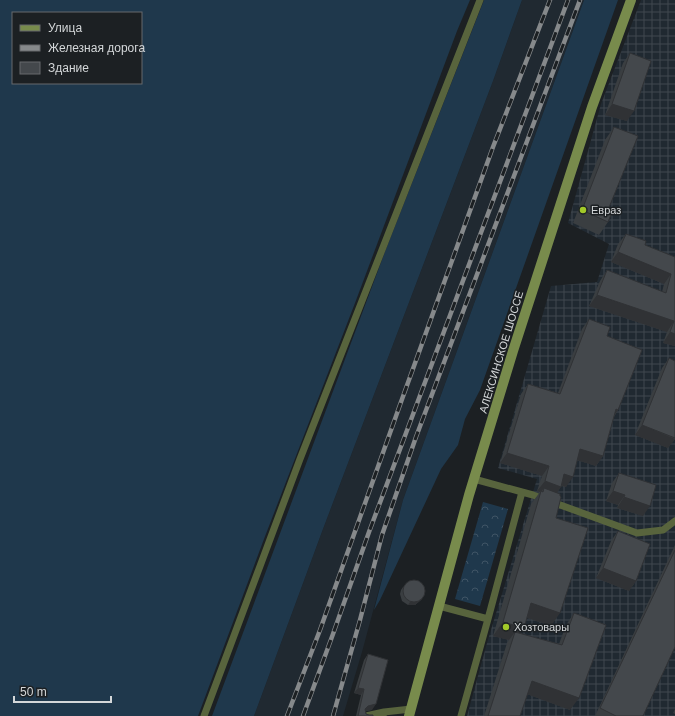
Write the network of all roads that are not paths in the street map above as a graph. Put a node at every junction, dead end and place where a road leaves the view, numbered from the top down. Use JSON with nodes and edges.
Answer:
{"nodes":[{"id":1,"x":480,"y":0,"type":"edge"},
{"id":2,"x":631,"y":0,"type":"edge"},
{"id":3,"x":474,"y":479,"type":"junction"},
{"id":4,"x":522,"y":492,"type":"junction"},
{"id":5,"x":675,"y":521,"type":"edge"},
{"id":6,"x":439,"y":606,"type":"junction"},
{"id":7,"x":488,"y":619,"type":"junction"},
{"id":8,"x":410,"y":712,"type":"edge"},
{"id":9,"x":383,"y":714,"type":"edge"},
{"id":10,"x":204,"y":716,"type":"edge"},
{"id":11,"x":366,"y":716,"type":"edge"},
{"id":12,"x":461,"y":716,"type":"edge"}],
"edges":[{"from":1,"to":10,"type":"lane"},
{"from":2,"to":3,"type":"main road","name":"АЛЕКСИНСКОЕ ШОССЕ"},
{"from":3,"to":4,"type":"lane"},
{"from":3,"to":6,"type":"main road","name":"АЛЕКСИНСКОЕ ШОССЕ"},
{"from":4,"to":5,"type":"lane"},
{"from":4,"to":7,"type":"lane"},
{"from":6,"to":7,"type":"lane"},
{"from":6,"to":8,"type":"main road","name":"АЛЕКСИНСКОЕ ШОССЕ"},
{"from":7,"to":12,"type":"lane"},
{"from":8,"to":9,"type":"lane"},
{"from":9,"to":11,"type":"lane"}]}
